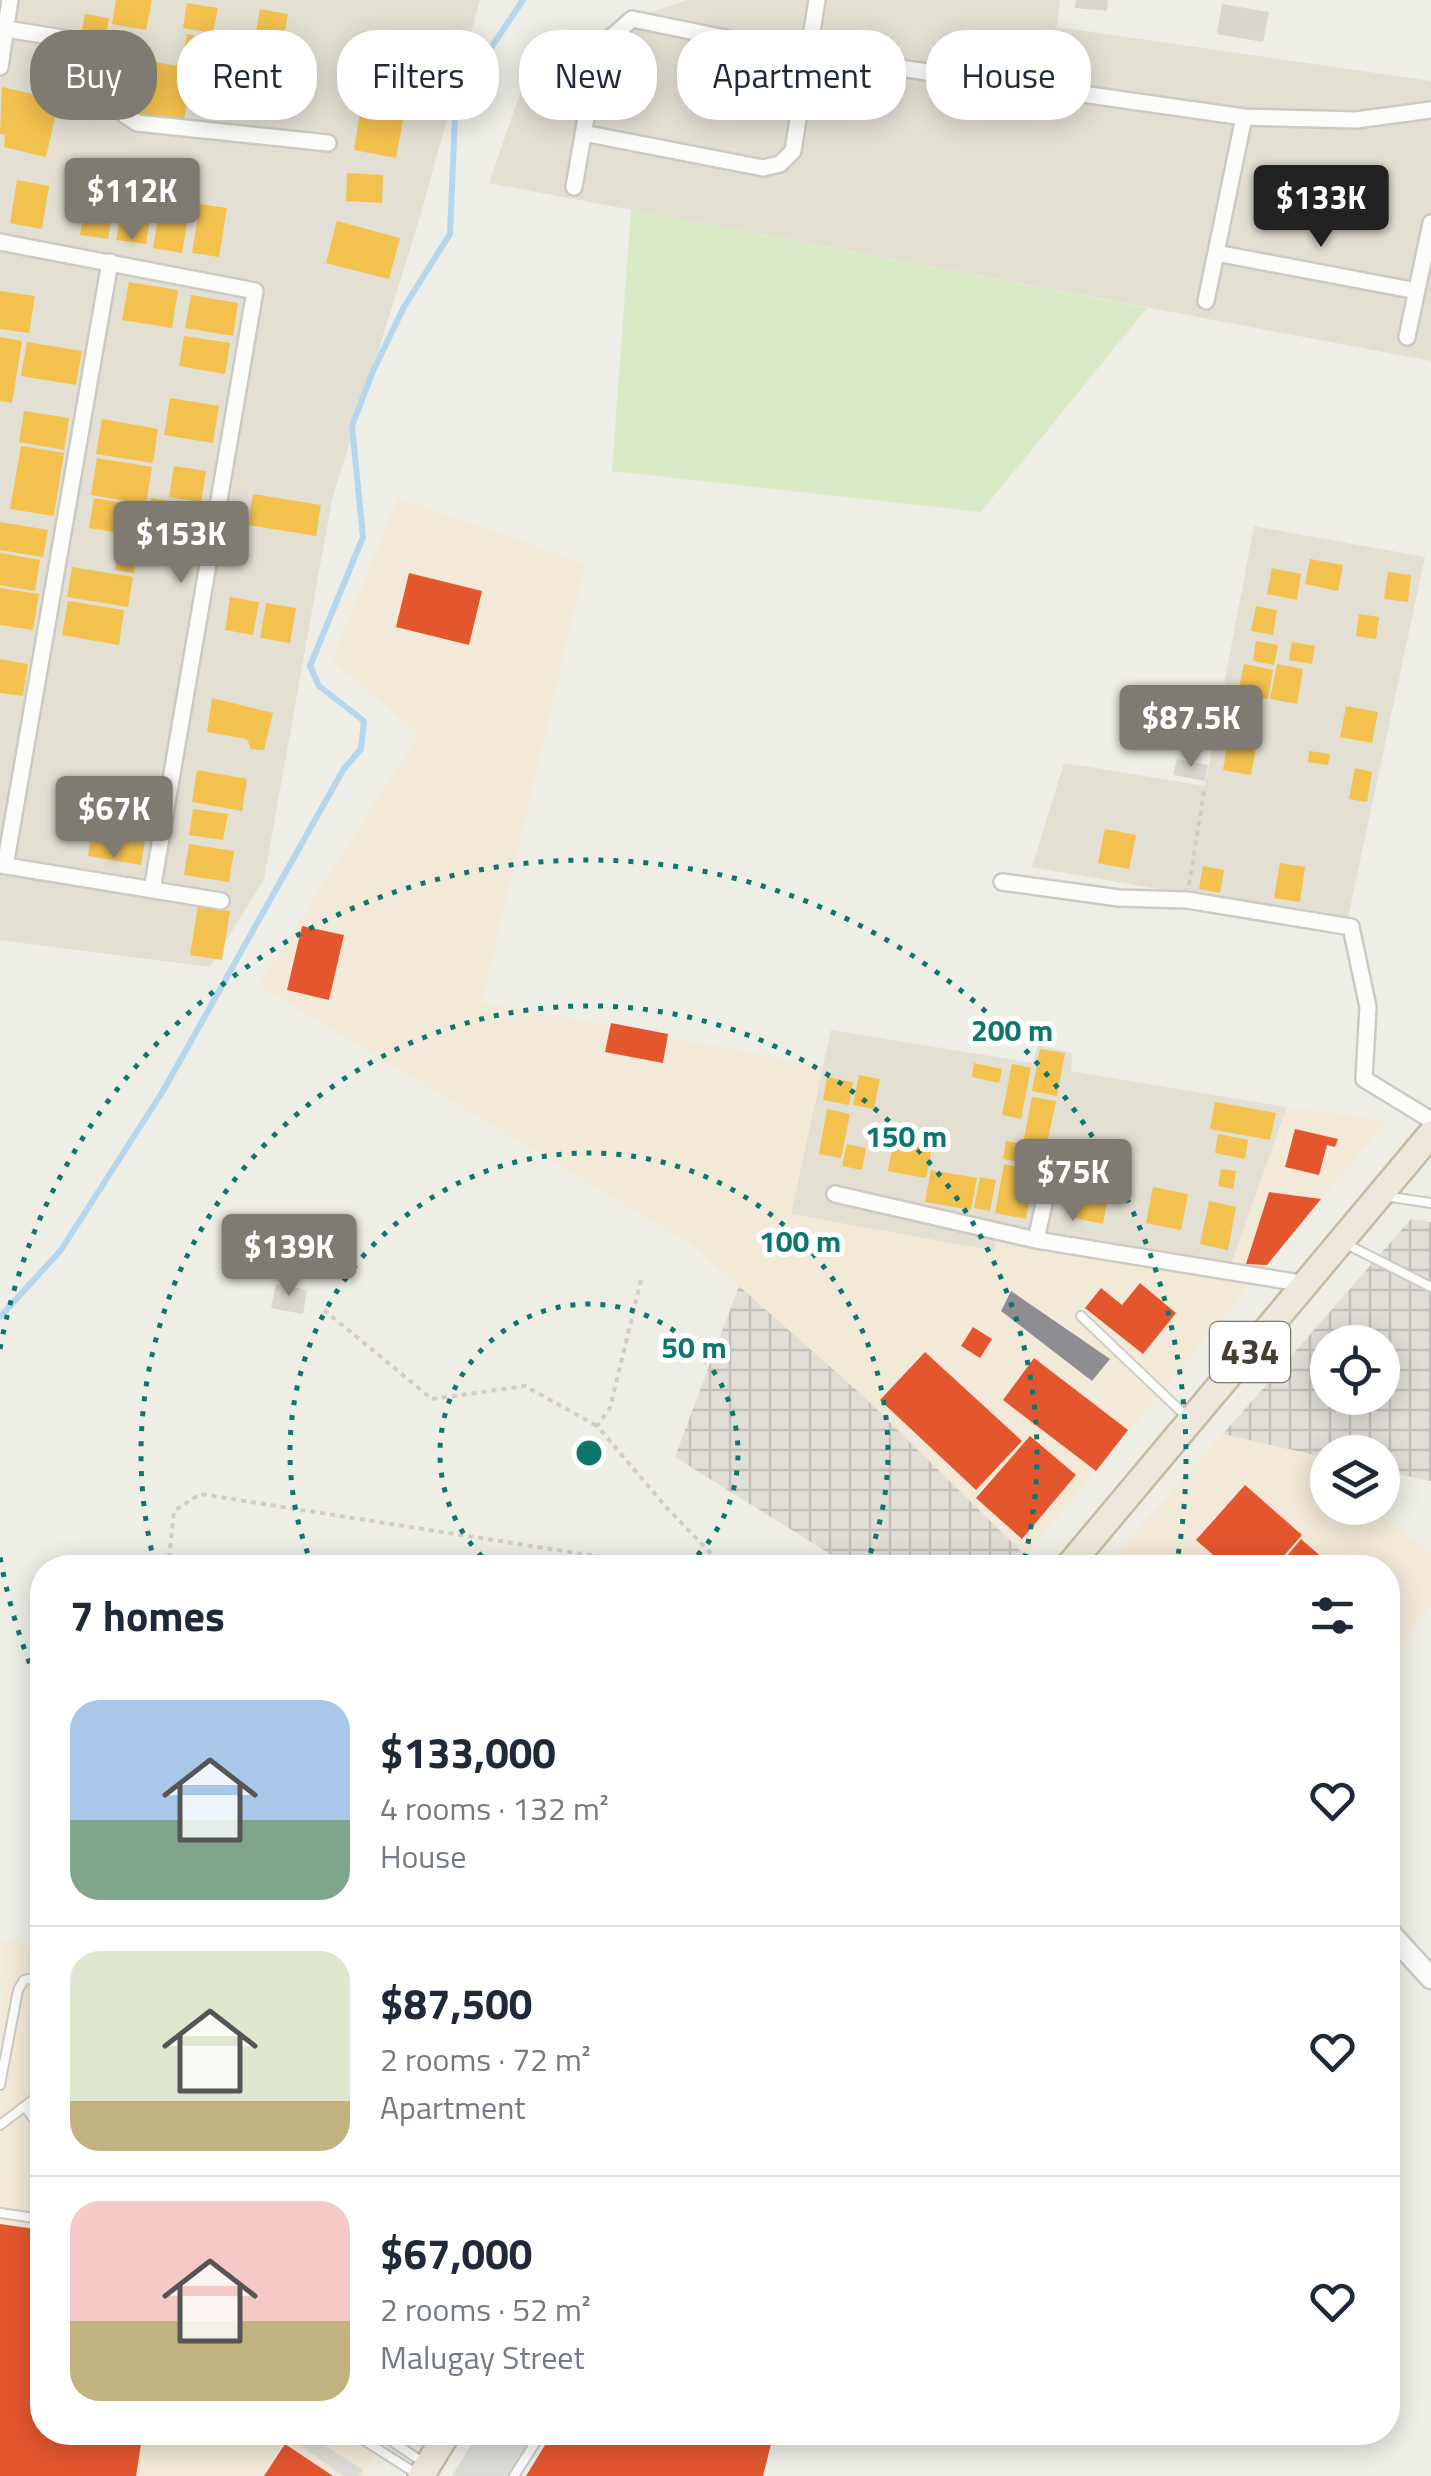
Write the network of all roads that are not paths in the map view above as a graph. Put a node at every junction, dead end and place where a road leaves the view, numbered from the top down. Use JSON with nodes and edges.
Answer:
{"nodes":[{"id":1,"x":10,"y":0,"type":"edge"},
{"id":2,"x":817,"y":0,"type":"edge"},
{"id":3,"x":6,"y":29,"type":"junction"},
{"id":4,"x":686,"y":30,"type":"edge"},
{"id":5,"x":812,"y":30,"type":"edge"},
{"id":6,"x":0,"y":68,"type":"edge"},
{"id":7,"x":906,"y":69,"type":"edge"},
{"id":8,"x":1431,"y":110,"type":"edge"},
{"id":9,"x":1244,"y":117,"type":"junction"},
{"id":10,"x":797,"y":120,"type":"edge"},
{"id":11,"x":583,"y":133,"type":"junction"},
{"id":12,"x":328,"y":143,"type":"dead end"},
{"id":13,"x":574,"y":187,"type":"dead end"},
{"id":14,"x":1431,"y":223,"type":"edge"},
{"id":15,"x":0,"y":242,"type":"edge"},
{"id":16,"x":1216,"y":252,"type":"junction"},
{"id":17,"x":110,"y":262,"type":"junction"},
{"id":18,"x":1417,"y":291,"type":"junction"},
{"id":19,"x":1206,"y":300,"type":"dead end"},
{"id":20,"x":1408,"y":337,"type":"dead end"},
{"id":21,"x":2,"y":866,"type":"edge"},
{"id":22,"x":1002,"y":882,"type":"dead end"},
{"id":23,"x":152,"y":890,"type":"junction"},
{"id":24,"x":221,"y":902,"type":"dead end"},
{"id":25,"x":1431,"y":1120,"type":"edge"},
{"id":26,"x":1431,"y":1134,"type":"edge"},
{"id":27,"x":1052,"y":1167,"type":"dead end"},
{"id":28,"x":835,"y":1194,"type":"dead end"},
{"id":29,"x":1380,"y":1196,"type":"junction"},
{"id":30,"x":1431,"y":1204,"type":"edge"},
{"id":31,"x":1036,"y":1240,"type":"junction"},
{"id":32,"x":1340,"y":1241,"type":"junction"},
{"id":33,"x":1306,"y":1284,"type":"junction"},
{"id":34,"x":1431,"y":1288,"type":"edge"},
{"id":35,"x":1081,"y":1316,"type":"dead end"},
{"id":36,"x":1192,"y":1421,"type":"junction"},
{"id":37,"x":1077,"y":1555,"type":"edge"},
{"id":38,"x":1400,"y":1944,"type":"edge"},
{"id":39,"x":1431,"y":1978,"type":"edge"},
{"id":40,"x":30,"y":1979,"type":"edge"},
{"id":41,"x":0,"y":2085,"type":"edge"},
{"id":42,"x":30,"y":2103,"type":"edge"},
{"id":43,"x":25,"y":2107,"type":"junction"},
{"id":44,"x":30,"y":2114,"type":"edge"},
{"id":45,"x":0,"y":2125,"type":"edge"},
{"id":46,"x":0,"y":2213,"type":"edge"},
{"id":47,"x":30,"y":2217,"type":"edge"},
{"id":48,"x":374,"y":2445,"type":"edge"},
{"id":49,"x":393,"y":2445,"type":"edge"},
{"id":50,"x":440,"y":2445,"type":"edge"},
{"id":51,"x":534,"y":2445,"type":"edge"},
{"id":52,"x":423,"y":2472,"type":"edge"},
{"id":53,"x":514,"y":2476,"type":"edge"}],
"edges":[{"from":1,"to":3,"type":"street"},
{"from":2,"to":5,"type":"street"},
{"from":3,"to":6,"type":"street"},
{"from":3,"to":12,"type":"street"},
{"from":4,"to":11,"type":"street"},
{"from":7,"to":9,"type":"street"},
{"from":8,"to":9,"type":"street"},
{"from":9,"to":16,"type":"street"},
{"from":10,"to":11,"type":"street"},
{"from":11,"to":13,"type":"street"},
{"from":14,"to":18,"type":"street"},
{"from":15,"to":17,"type":"street"},
{"from":16,"to":18,"type":"street"},
{"from":16,"to":19,"type":"street"},
{"from":17,"to":21,"type":"street"},
{"from":17,"to":23,"type":"street"},
{"from":18,"to":20,"type":"street"},
{"from":21,"to":23,"type":"street"},
{"from":22,"to":25,"type":"street"},
{"from":23,"to":24,"type":"street"},
{"from":26,"to":29,"type":"highway","number":"434"},
{"from":27,"to":31,"type":"street"},
{"from":28,"to":31,"type":"street"},
{"from":29,"to":30,"type":"lane"},
{"from":29,"to":32,"type":"highway","number":"434"},
{"from":31,"to":33,"type":"street"},
{"from":32,"to":33,"type":"highway","number":"434"},
{"from":32,"to":34,"type":"lane"},
{"from":33,"to":36,"type":"highway","number":"434"},
{"from":35,"to":36,"type":"lane"},
{"from":36,"to":37,"type":"highway","number":"434"},
{"from":38,"to":39,"type":"street"},
{"from":40,"to":41,"type":"lane"},
{"from":42,"to":43,"type":"lane"},
{"from":43,"to":44,"type":"lane"},
{"from":43,"to":45,"type":"lane"},
{"from":46,"to":47,"type":"lane"},
{"from":48,"to":52,"type":"lane"},
{"from":49,"to":52,"type":"lane"},
{"from":50,"to":52,"type":"highway"},
{"from":51,"to":53,"type":"lane"}]}
